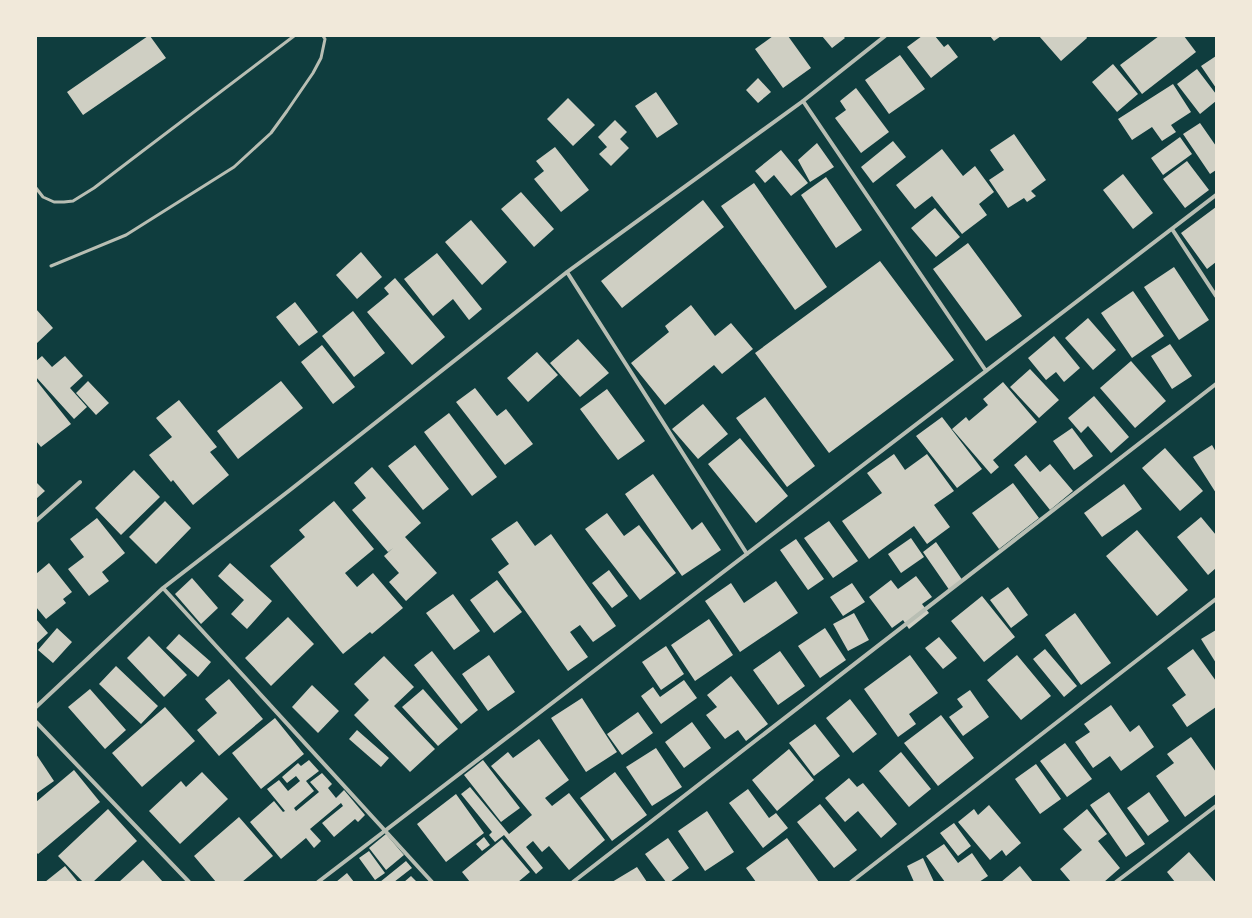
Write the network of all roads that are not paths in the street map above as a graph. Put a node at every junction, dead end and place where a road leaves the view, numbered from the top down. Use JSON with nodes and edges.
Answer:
{"nodes":[{"id":1,"x":294,"y":36,"type":"edge"},
{"id":2,"x":323,"y":36,"type":"edge"},
{"id":3,"x":885,"y":36,"type":"edge"},
{"id":4,"x":803,"y":101,"type":"junction"},
{"id":5,"x":36,"y":188,"type":"edge"},
{"id":6,"x":1216,"y":195,"type":"edge"},
{"id":7,"x":1172,"y":229,"type":"junction"},
{"id":8,"x":50,"y":266,"type":"dead end"},
{"id":9,"x":567,"y":272,"type":"junction"},
{"id":10,"x":1216,"y":296,"type":"edge"},
{"id":11,"x":986,"y":371,"type":"junction"},
{"id":12,"x":1216,"y":384,"type":"edge"},
{"id":13,"x":80,"y":482,"type":"dead end"},
{"id":14,"x":36,"y":521,"type":"edge"},
{"id":15,"x":747,"y":554,"type":"junction"},
{"id":16,"x":163,"y":588,"type":"junction"},
{"id":17,"x":1216,"y":599,"type":"edge"},
{"id":18,"x":36,"y":707,"type":"edge"},
{"id":19,"x":36,"y":722,"type":"edge"},
{"id":20,"x":1216,"y":806,"type":"edge"},
{"id":21,"x":385,"y":830,"type":"junction"},
{"id":22,"x":189,"y":882,"type":"edge"},
{"id":23,"x":318,"y":882,"type":"edge"},
{"id":24,"x":432,"y":882,"type":"edge"},
{"id":25,"x":573,"y":882,"type":"edge"},
{"id":26,"x":850,"y":882,"type":"edge"},
{"id":27,"x":1116,"y":882,"type":"edge"}],
"edges":[{"from":1,"to":5,"type":"lane"},
{"from":2,"to":8,"type":"lane"},
{"from":3,"to":4,"type":"street"},
{"from":4,"to":9,"type":"street"},
{"from":4,"to":11,"type":"street"},
{"from":6,"to":7,"type":"street"},
{"from":7,"to":10,"type":"street"},
{"from":7,"to":11,"type":"street"},
{"from":9,"to":15,"type":"street"},
{"from":9,"to":16,"type":"street"},
{"from":11,"to":15,"type":"street"},
{"from":12,"to":25,"type":"street"},
{"from":13,"to":14,"type":"street"},
{"from":15,"to":21,"type":"street"},
{"from":16,"to":18,"type":"street"},
{"from":16,"to":21,"type":"street"},
{"from":17,"to":26,"type":"street"},
{"from":19,"to":22,"type":"street"},
{"from":20,"to":27,"type":"street"},
{"from":21,"to":23,"type":"street"},
{"from":21,"to":24,"type":"street"}]}
